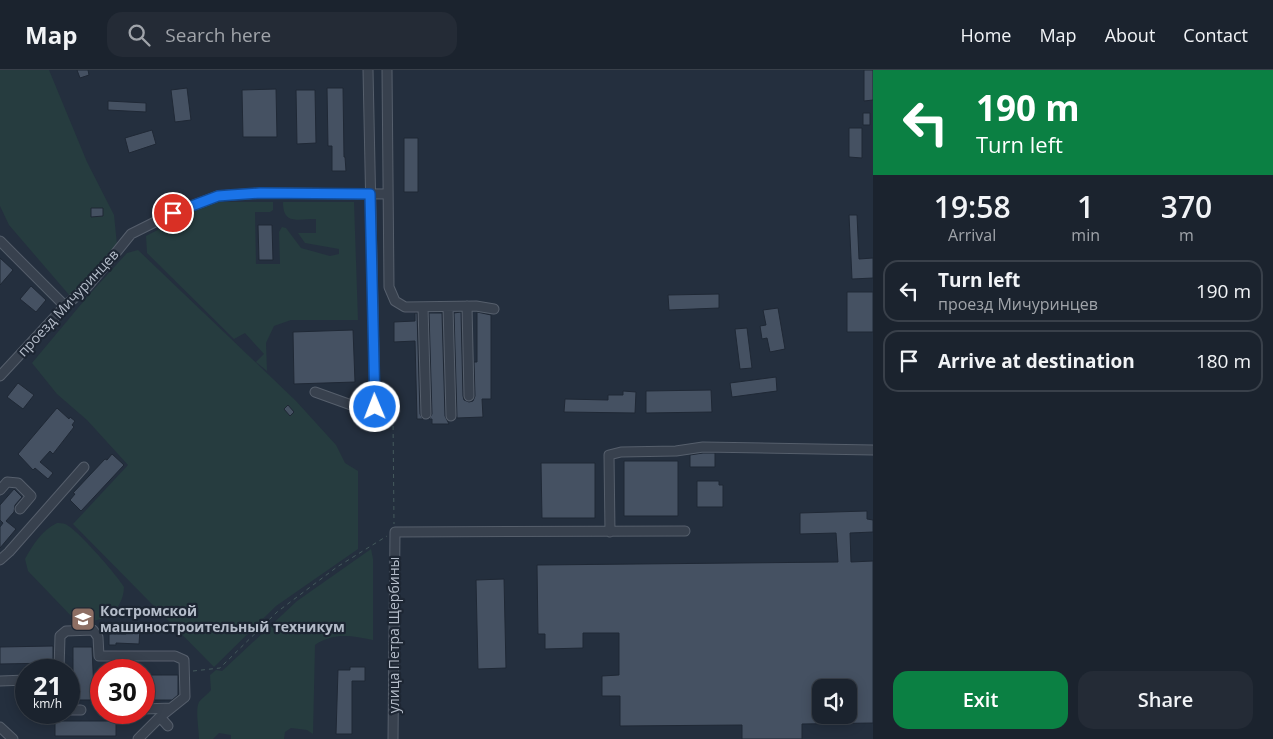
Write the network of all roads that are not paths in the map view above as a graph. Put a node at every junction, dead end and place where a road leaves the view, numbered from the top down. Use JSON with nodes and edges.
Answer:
{"nodes":[{"id":1,"x":368,"y":70,"type":"edge"},
{"id":2,"x":387,"y":70,"type":"edge"},
{"id":3,"x":370,"y":194,"type":"junction"},
{"id":4,"x":388,"y":194,"type":"junction"},
{"id":5,"x":0,"y":241,"type":"edge"},
{"id":6,"x":65,"y":306,"type":"junction"},
{"id":7,"x":467,"y":306,"type":"junction"},
{"id":8,"x":422,"y":307,"type":"junction"},
{"id":9,"x":448,"y":307,"type":"junction"},
{"id":10,"x":494,"y":309,"type":"dead end"},
{"id":11,"x":0,"y":376,"type":"edge"},
{"id":12,"x":315,"y":392,"type":"dead end"},
{"id":13,"x":469,"y":396,"type":"dead end"},
{"id":14,"x":375,"y":407,"type":"junction"},
{"id":15,"x":393,"y":411,"type":"road end"},
{"id":16,"x":426,"y":414,"type":"dead end"},
{"id":17,"x":451,"y":416,"type":"dead end"},
{"id":18,"x":873,"y":450,"type":"edge"},
{"id":19,"x":84,"y":466,"type":"dead end"},
{"id":20,"x":0,"y":490,"type":"edge"},
{"id":21,"x":20,"y":509,"type":"dead end"},
{"id":22,"x":685,"y":531,"type":"dead end"},
{"id":23,"x":610,"y":532,"type":"junction"},
{"id":24,"x":0,"y":560,"type":"edge"},
{"id":25,"x":59,"y":659,"type":"edge"},
{"id":26,"x":15,"y":680,"type":"edge"},
{"id":27,"x":0,"y":681,"type":"edge"},
{"id":28,"x":170,"y":708,"type":"junction"},
{"id":29,"x":155,"y":709,"type":"edge"},
{"id":30,"x":160,"y":717,"type":"junction"},
{"id":31,"x":168,"y":726,"type":"dead end"},
{"id":32,"x":0,"y":727,"type":"edge"},
{"id":33,"x":13,"y":739,"type":"edge"},
{"id":34,"x":138,"y":739,"type":"edge"},
{"id":35,"x":393,"y":739,"type":"edge"}],
"edges":[{"from":1,"to":3,"type":"street"},
{"from":2,"to":4,"type":"street"},
{"from":3,"to":4,"type":"street","name":"проезд Мичуринцев"},
{"from":3,"to":6,"type":"street","name":"проезд Мичуринцев"},
{"from":3,"to":14,"type":"street"},
{"from":4,"to":8,"type":"street"},
{"from":5,"to":6,"type":"street"},
{"from":6,"to":11,"type":"street","name":"проезд Мичуринцев"},
{"from":7,"to":9,"type":"street"},
{"from":7,"to":10,"type":"street"},
{"from":7,"to":13,"type":"street"},
{"from":8,"to":9,"type":"street"},
{"from":8,"to":16,"type":"street"},
{"from":9,"to":17,"type":"street"},
{"from":12,"to":14,"type":"street"},
{"from":14,"to":15,"type":"street"},
{"from":18,"to":23,"type":"street"},
{"from":19,"to":24,"type":"street"},
{"from":20,"to":21,"type":"street"},
{"from":22,"to":23,"type":"street"},
{"from":23,"to":35,"type":"street","name":"улица Петра Щербины"},
{"from":25,"to":28,"type":"street"},
{"from":26,"to":27,"type":"street"},
{"from":28,"to":29,"type":"street"},
{"from":28,"to":30,"type":"street"},
{"from":30,"to":31,"type":"street"},
{"from":30,"to":34,"type":"street"},
{"from":32,"to":33,"type":"street"}]}
